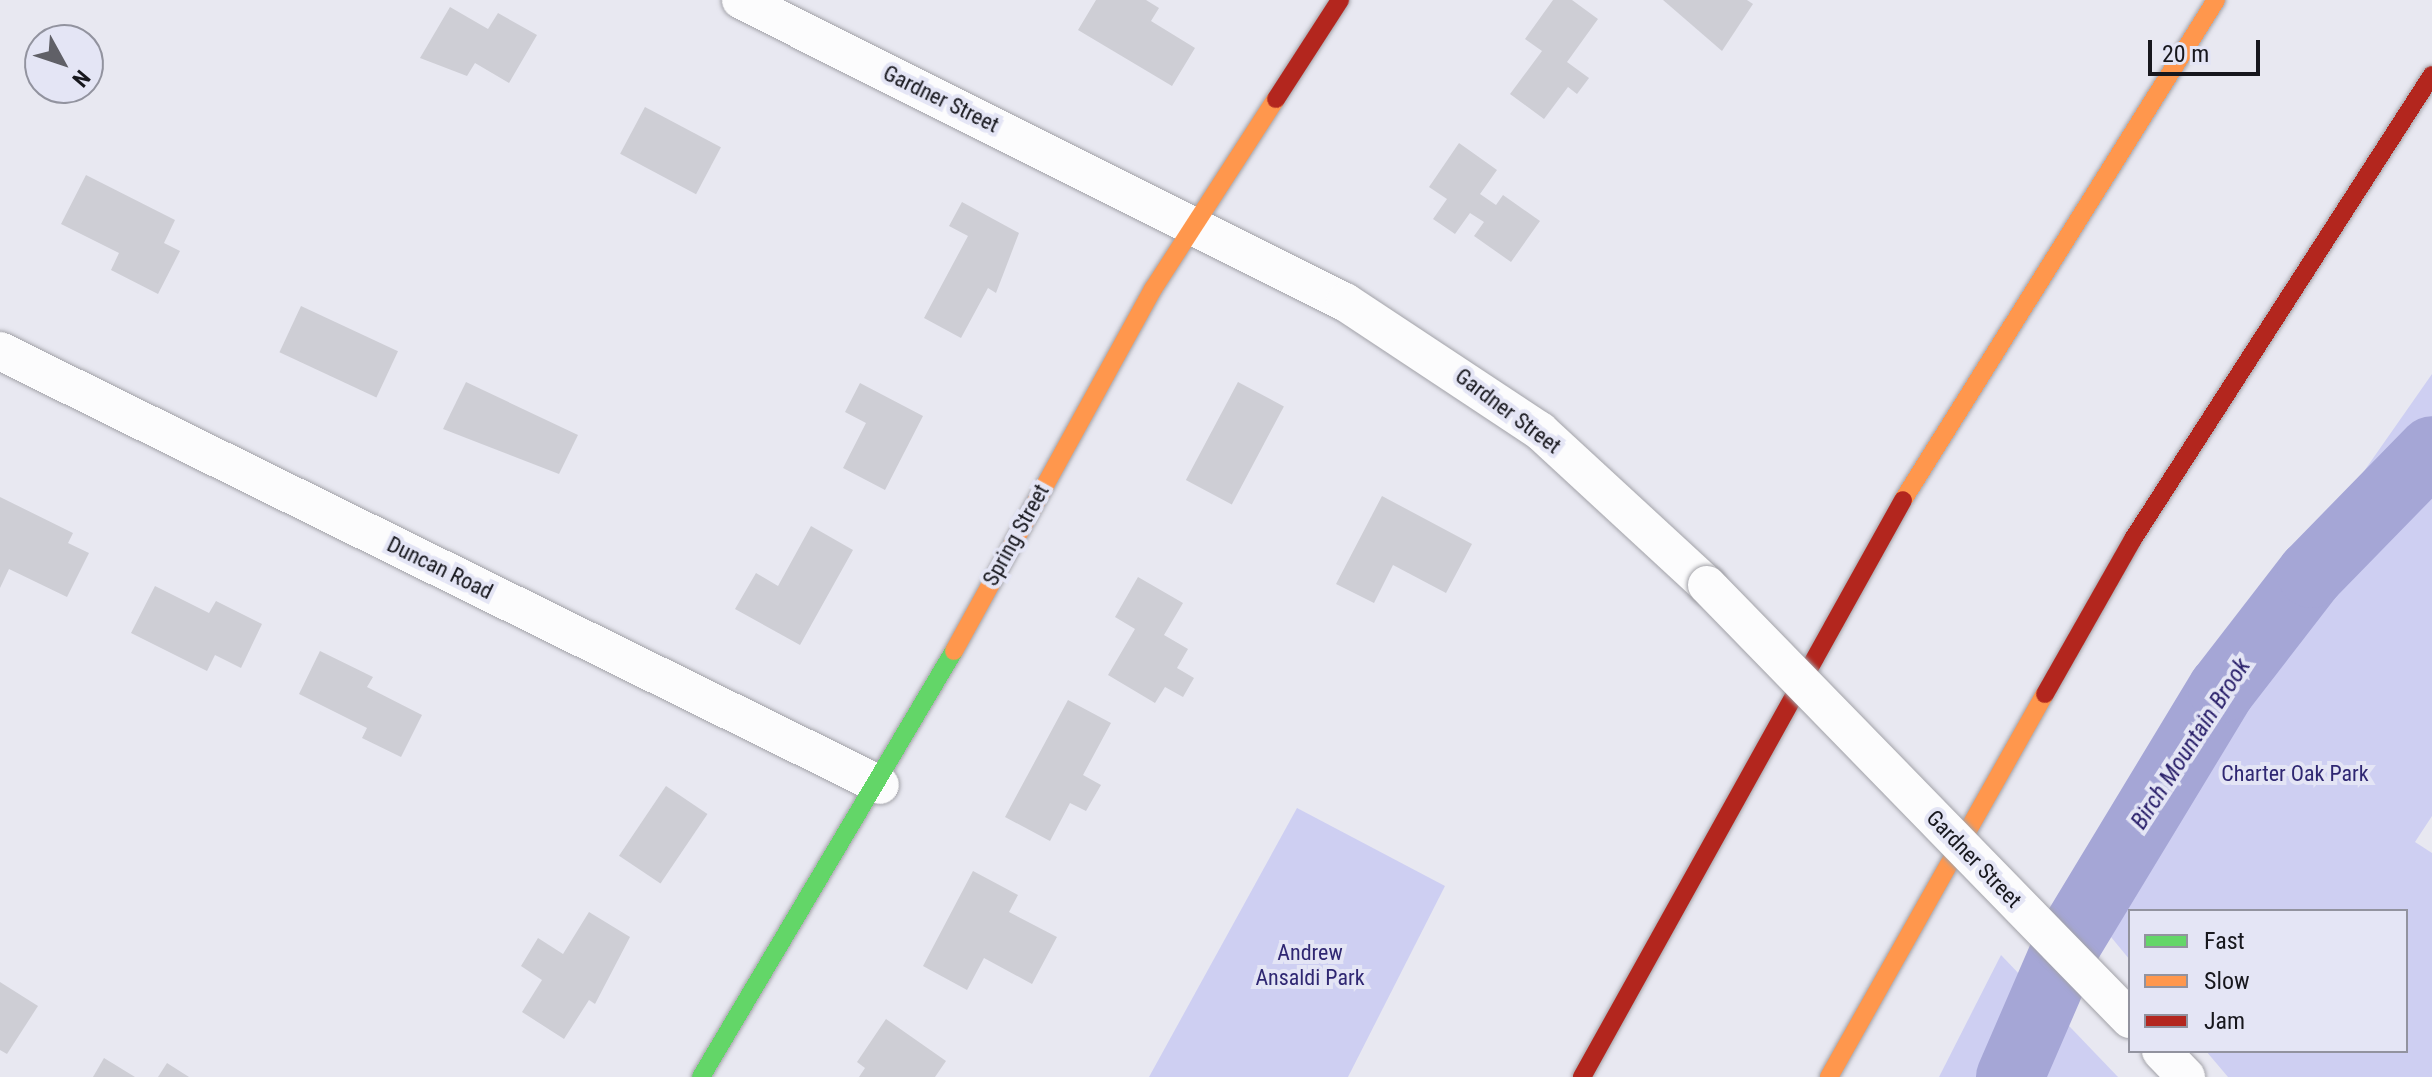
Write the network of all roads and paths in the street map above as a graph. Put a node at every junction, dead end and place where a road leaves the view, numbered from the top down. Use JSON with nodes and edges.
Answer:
{"nodes":[{"id":1,"x":741,"y":0,"type":"edge"},
{"id":2,"x":1340,"y":0,"type":"edge"},
{"id":3,"x":2216,"y":0,"type":"edge"},
{"id":4,"x":2432,"y":75,"type":"edge"},
{"id":5,"x":1193,"y":224,"type":"junction"},
{"id":6,"x":0,"y":351,"type":"edge"},
{"id":7,"x":880,"y":785,"type":"junction"},
{"id":8,"x":2128,"y":1017,"type":"edge"},
{"id":9,"x":2163,"y":1053,"type":"edge"},
{"id":10,"x":701,"y":1077,"type":"edge"},
{"id":11,"x":1582,"y":1077,"type":"edge"},
{"id":12,"x":1829,"y":1077,"type":"edge"},
{"id":13,"x":2186,"y":1077,"type":"edge"}],
"edges":[{"from":1,"to":5,"type":"street","name":"Gardner Street"},
{"from":2,"to":5,"type":"main road","name":"Spring Street"},
{"from":3,"to":11,"type":"main road"},
{"from":4,"to":12,"type":"main road"},
{"from":5,"to":7,"type":"main road","name":"Spring Street"},
{"from":5,"to":8,"type":"street","name":"Gardner Street","bridge":true},
{"from":6,"to":7,"type":"street","name":"Duncan Road"},
{"from":7,"to":10,"type":"main road","name":"Spring Street"},
{"from":9,"to":13,"type":"street"}]}
